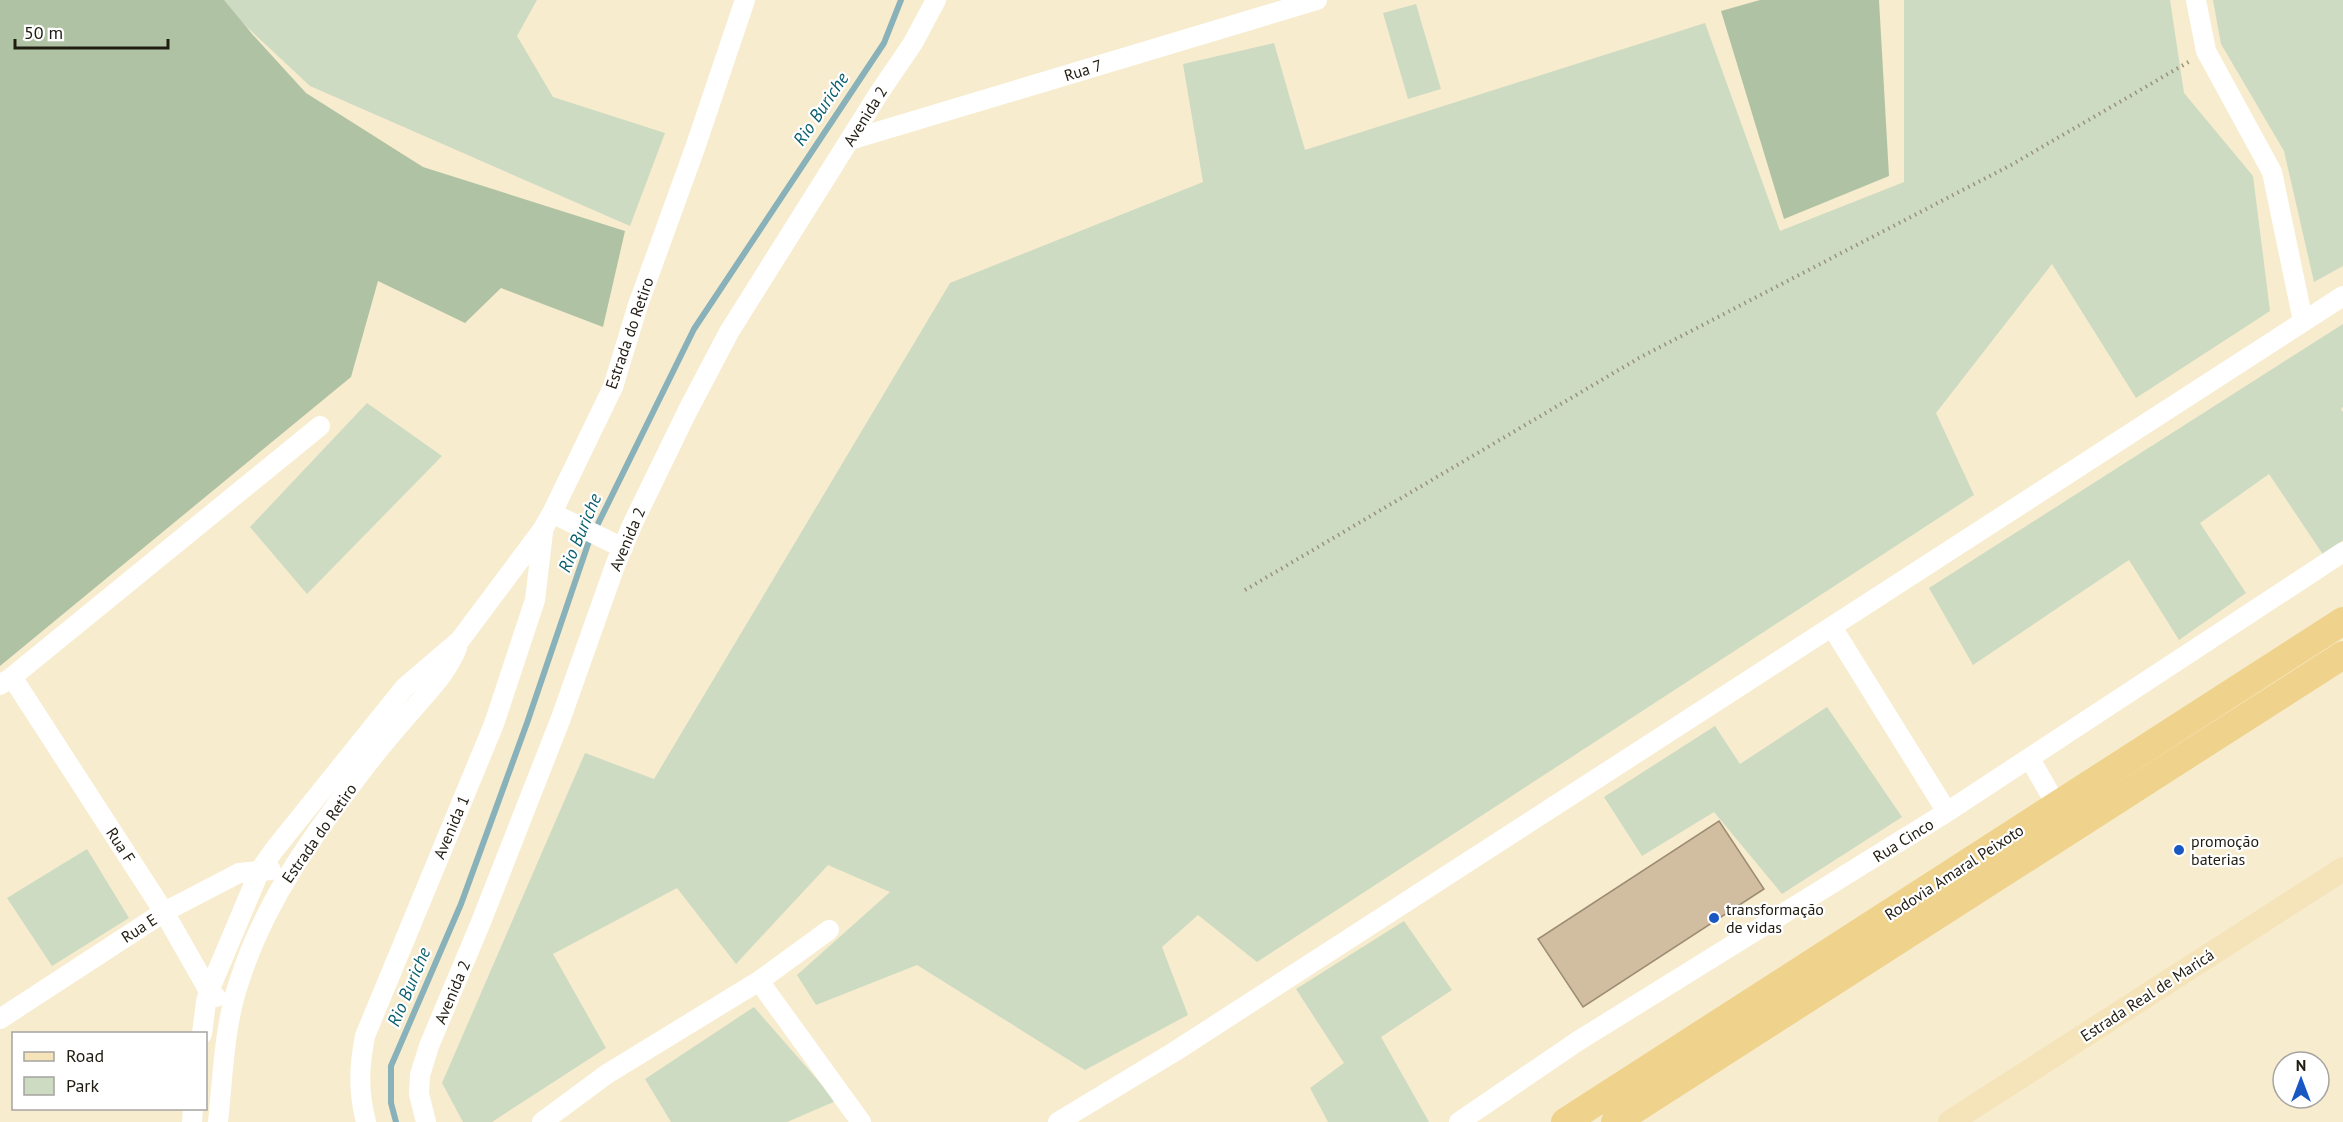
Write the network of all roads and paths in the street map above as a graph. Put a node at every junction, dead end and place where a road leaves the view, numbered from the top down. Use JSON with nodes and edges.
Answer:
{"nodes":[{"id":1,"x":745,"y":0,"type":"edge"},
{"id":2,"x":936,"y":0,"type":"edge"},
{"id":3,"x":1317,"y":0,"type":"edge"},
{"id":4,"x":2196,"y":0,"type":"edge"},
{"id":5,"x":2206,"y":51,"type":"junction"},
{"id":6,"x":850,"y":140,"type":"junction"},
{"id":7,"x":2343,"y":296,"type":"edge"},
{"id":8,"x":2303,"y":321,"type":"junction"},
{"id":9,"x":320,"y":426,"type":"dead end"},
{"id":10,"x":548,"y":521,"type":"junction"},
{"id":11,"x":614,"y":543,"type":"junction"},
{"id":12,"x":2343,"y":552,"type":"edge"},
{"id":13,"x":1245,"y":590,"type":"dead end"},
{"id":14,"x":2343,"y":621,"type":"edge"},
{"id":15,"x":1832,"y":627,"type":"junction"},
{"id":16,"x":460,"y":640,"type":"junction"},
{"id":17,"x":2343,"y":655,"type":"edge"},
{"id":18,"x":6,"y":681,"type":"edge"},
{"id":19,"x":2030,"y":759,"type":"junction"},
{"id":20,"x":2058,"y":806,"type":"junction"},
{"id":21,"x":1947,"y":812,"type":"junction"},
{"id":22,"x":290,"y":869,"type":"junction"},
{"id":23,"x":2343,"y":869,"type":"edge"},
{"id":24,"x":260,"y":870,"type":"junction"},
{"id":25,"x":164,"y":912,"type":"junction"},
{"id":26,"x":829,"y":930,"type":"dead end"},
{"id":27,"x":759,"y":981,"type":"junction"},
{"id":28,"x":209,"y":991,"type":"junction"},
{"id":29,"x":231,"y":1010,"type":"junction"},
{"id":30,"x":0,"y":1019,"type":"edge"},
{"id":31,"x":202,"y":1032,"type":"edge"},
{"id":32,"x":218,"y":1122,"type":"edge"},
{"id":33,"x":366,"y":1122,"type":"edge"},
{"id":34,"x":426,"y":1122,"type":"edge"},
{"id":35,"x":542,"y":1122,"type":"edge"},
{"id":36,"x":861,"y":1122,"type":"edge"},
{"id":37,"x":1058,"y":1122,"type":"edge"},
{"id":38,"x":1459,"y":1122,"type":"edge"},
{"id":39,"x":1565,"y":1122,"type":"edge"},
{"id":40,"x":1615,"y":1122,"type":"edge"},
{"id":41,"x":1950,"y":1122,"type":"edge"}],
"edges":[{"from":1,"to":10,"type":"street","name":"Estrada do Retiro"},
{"from":2,"to":6,"type":"street","name":"Avenida 2"},
{"from":3,"to":6,"type":"street","name":"Rua 7"},
{"from":4,"to":5,"type":"street"},
{"from":5,"to":8,"type":"street"},
{"from":5,"to":13,"type":"path"},
{"from":6,"to":11,"type":"street","name":"Avenida 2"},
{"from":7,"to":8,"type":"street"},
{"from":8,"to":15,"type":"street"},
{"from":9,"to":18,"type":"street","name":"Rua F"},
{"from":10,"to":11,"type":"street"},
{"from":10,"to":16,"type":"street","name":"Estrada do Retiro"},
{"from":10,"to":33,"type":"street","name":"Avenida 1"},
{"from":11,"to":34,"type":"street","name":"Avenida 2"},
{"from":12,"to":19,"type":"street","name":"Rua Cinco"},
{"from":14,"to":20,"type":"highway","name":"Rodovia Amaral Peixoto"},
{"from":15,"to":21,"type":"street"},
{"from":15,"to":37,"type":"street"},
{"from":16,"to":22,"type":"street","name":"Estrada do Retiro"},
{"from":16,"to":24,"type":"street","name":"Estrada do Retiro"},
{"from":17,"to":40,"type":"highway","name":"Rodovia Amaral Peixoto"},
{"from":18,"to":25,"type":"street","name":"Rua F"},
{"from":19,"to":20,"type":"street"},
{"from":19,"to":21,"type":"street","name":"Rua Cinco"},
{"from":20,"to":39,"type":"highway","name":"Rodovia Amaral Peixoto"},
{"from":21,"to":38,"type":"street","name":"Rua Cinco"},
{"from":22,"to":24,"type":"street","name":"Rua E"},
{"from":22,"to":29,"type":"street","name":"Estrada do Retiro"},
{"from":23,"to":41,"type":"main road","name":"Estrada Real de Maricá"},
{"from":24,"to":25,"type":"street","name":"Rua E"},
{"from":24,"to":28,"type":"street","name":"Estrada do Retiro"},
{"from":25,"to":28,"type":"street","name":"Rua F"},
{"from":25,"to":30,"type":"street","name":"Rua E"},
{"from":26,"to":27,"type":"street"},
{"from":27,"to":35,"type":"street"},
{"from":27,"to":36,"type":"street"},
{"from":28,"to":29,"type":"street","name":"Rua F"},
{"from":28,"to":31,"type":"street","name":"Estrada do Retiro"},
{"from":29,"to":32,"type":"street","name":"Estrada do Retiro"}]}
